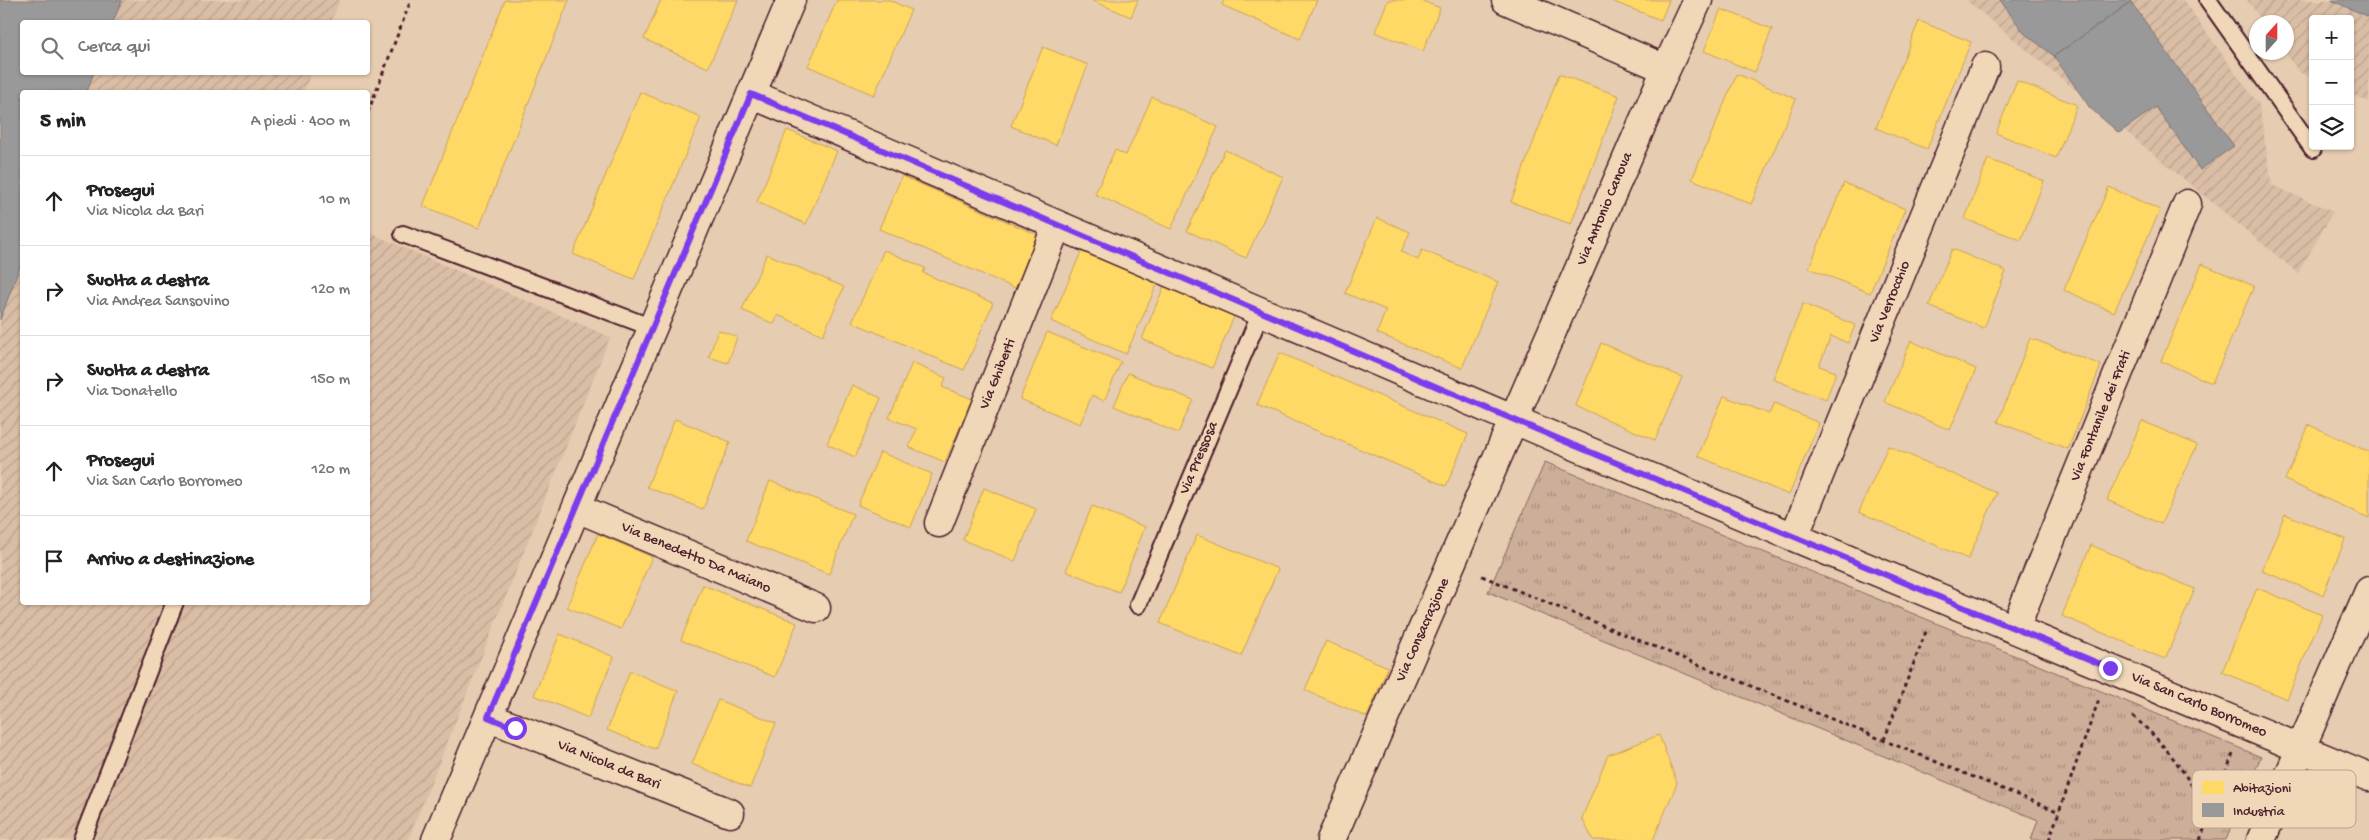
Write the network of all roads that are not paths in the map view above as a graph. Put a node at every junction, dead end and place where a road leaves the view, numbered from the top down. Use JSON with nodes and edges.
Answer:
{"nodes":[{"id":1,"x":791,"y":0,"type":"edge"},
{"id":2,"x":1506,"y":0,"type":"edge"},
{"id":3,"x":1698,"y":0,"type":"edge"},
{"id":4,"x":2208,"y":0,"type":"edge"},
{"id":5,"x":1985,"y":67,"type":"dead end"},
{"id":6,"x":1666,"y":69,"type":"junction"},
{"id":7,"x":751,"y":94,"type":"junction"},
{"id":8,"x":2309,"y":143,"type":"edge"},
{"id":9,"x":2187,"y":204,"type":"dead end"},
{"id":10,"x":1057,"y":225,"type":"junction"},
{"id":11,"x":404,"y":234,"type":"dead end"},
{"id":12,"x":1261,"y":312,"type":"junction"},
{"id":13,"x":652,"y":328,"type":"junction"},
{"id":14,"x":1514,"y":420,"type":"junction"},
{"id":15,"x":576,"y":508,"type":"junction"},
{"id":16,"x":939,"y":522,"type":"dead end"},
{"id":17,"x":1794,"y":537,"type":"junction"},
{"id":18,"x":2369,"y":591,"type":"edge"},
{"id":19,"x":174,"y":605,"type":"edge"},
{"id":20,"x":1138,"y":605,"type":"dead end"},
{"id":21,"x":816,"y":608,"type":"dead end"},
{"id":22,"x":2015,"y":628,"type":"junction"},
{"id":23,"x":488,"y":717,"type":"junction"},
{"id":24,"x":2301,"y":748,"type":"junction"},
{"id":25,"x":2291,"y":770,"type":"edge"},
{"id":26,"x":2353,"y":770,"type":"edge"},
{"id":27,"x":2356,"y":771,"type":"edge"},
{"id":28,"x":2369,"y":777,"type":"edge"},
{"id":29,"x":730,"y":813,"type":"dead end"},
{"id":30,"x":2266,"y":828,"type":"edge"},
{"id":31,"x":82,"y":840,"type":"edge"},
{"id":32,"x":436,"y":840,"type":"edge"},
{"id":33,"x":1331,"y":840,"type":"edge"},
{"id":34,"x":2261,"y":840,"type":"edge"}],
"edges":[{"from":1,"to":7,"type":"street"},
{"from":2,"to":6,"type":"street"},
{"from":3,"to":6,"type":"street","name":"Via Antonio Canova"},
{"from":4,"to":8,"type":"lane"},
{"from":5,"to":17,"type":"street","name":"Via Verrocchio"},
{"from":6,"to":14,"type":"street","name":"Via Antonio Canova"},
{"from":7,"to":10,"type":"street","name":"Via San Carlo Borromeo"},
{"from":7,"to":13,"type":"street"},
{"from":9,"to":22,"type":"street","name":"Via Fontanile dei Frati"},
{"from":10,"to":12,"type":"street","name":"Via San Carlo Borromeo"},
{"from":10,"to":16,"type":"street","name":"Via Ghiberti"},
{"from":11,"to":13,"type":"lane"},
{"from":12,"to":14,"type":"street","name":"Via San Carlo Borromeo"},
{"from":12,"to":20,"type":"lane","name":"Via Pressosa"},
{"from":13,"to":15,"type":"street"},
{"from":14,"to":17,"type":"street","name":"Via San Carlo Borromeo"},
{"from":14,"to":33,"type":"street","name":"Via Consacrazione"},
{"from":15,"to":21,"type":"street","name":"Via Benedetto Da Maiano"},
{"from":15,"to":23,"type":"street"},
{"from":17,"to":22,"type":"street","name":"Via San Carlo Borromeo"},
{"from":18,"to":24,"type":"street"},
{"from":19,"to":31,"type":"lane"},
{"from":22,"to":24,"type":"street","name":"Via San Carlo Borromeo"},
{"from":23,"to":29,"type":"street","name":"Via Nicola da Bari"},
{"from":23,"to":32,"type":"street"},
{"from":24,"to":25,"type":"street"},
{"from":24,"to":26,"type":"street","name":"Via San Carlo Borromeo"},
{"from":27,"to":28,"type":"street","name":"Via San Carlo Borromeo"},
{"from":30,"to":34,"type":"street"}]}
